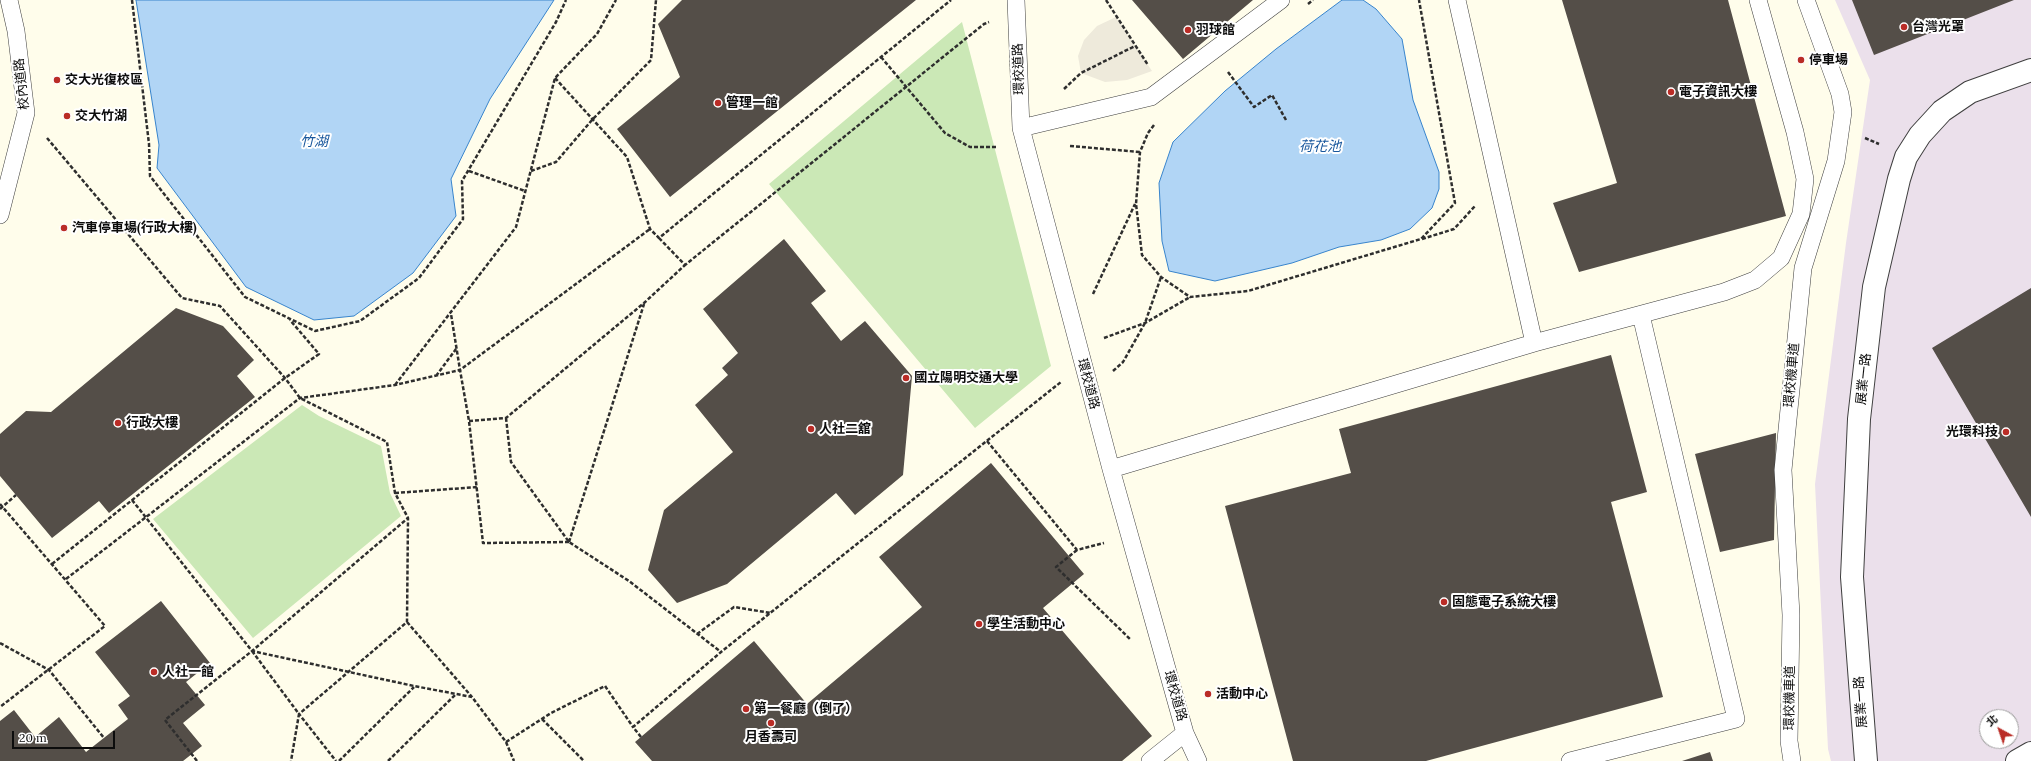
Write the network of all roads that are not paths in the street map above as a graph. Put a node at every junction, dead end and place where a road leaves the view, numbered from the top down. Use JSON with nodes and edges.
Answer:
{"nodes":[{"id":1,"x":9,"y":0,"type":"edge"},
{"id":2,"x":1281,"y":0,"type":"edge"},
{"id":3,"x":1457,"y":0,"type":"edge"},
{"id":4,"x":1758,"y":0,"type":"edge"},
{"id":5,"x":1806,"y":0,"type":"edge"},
{"id":6,"x":1016,"y":5,"type":"edge"},
{"id":7,"x":2031,"y":70,"type":"edge"},
{"id":8,"x":1023,"y":135,"type":"junction"},
{"id":9,"x":0,"y":214,"type":"edge"},
{"id":10,"x":1640,"y":315,"type":"junction"},
{"id":11,"x":1534,"y":344,"type":"junction"},
{"id":12,"x":1111,"y":469,"type":"junction"},
{"id":13,"x":1185,"y":733,"type":"junction"},
{"id":14,"x":2031,"y":753,"type":"edge"},
{"id":15,"x":1150,"y":761,"type":"edge"},
{"id":16,"x":1198,"y":761,"type":"edge"},
{"id":17,"x":1570,"y":761,"type":"edge"},
{"id":18,"x":1792,"y":761,"type":"edge"},
{"id":19,"x":1866,"y":761,"type":"edge"},
{"id":20,"x":2017,"y":761,"type":"edge"}],
"edges":[{"from":1,"to":9,"type":"lane","name":"校內道路"},
{"from":2,"to":8,"type":"lane"},
{"from":3,"to":11,"type":"lane"},
{"from":4,"to":10,"type":"lane"},
{"from":5,"to":18,"type":"lane","name":"環校機車道"},
{"from":6,"to":8,"type":"lane","name":"環校道路"},
{"from":7,"to":19,"type":"street","name":"展業一路"},
{"from":8,"to":12,"type":"lane","name":"環校道路"},
{"from":10,"to":11,"type":"lane"},
{"from":10,"to":17,"type":"lane"},
{"from":11,"to":12,"type":"lane"},
{"from":12,"to":13,"type":"lane","name":"環校道路"},
{"from":13,"to":15,"type":"lane"},
{"from":13,"to":16,"type":"lane","name":"環校道路"},
{"from":14,"to":20,"type":"street"}]}
